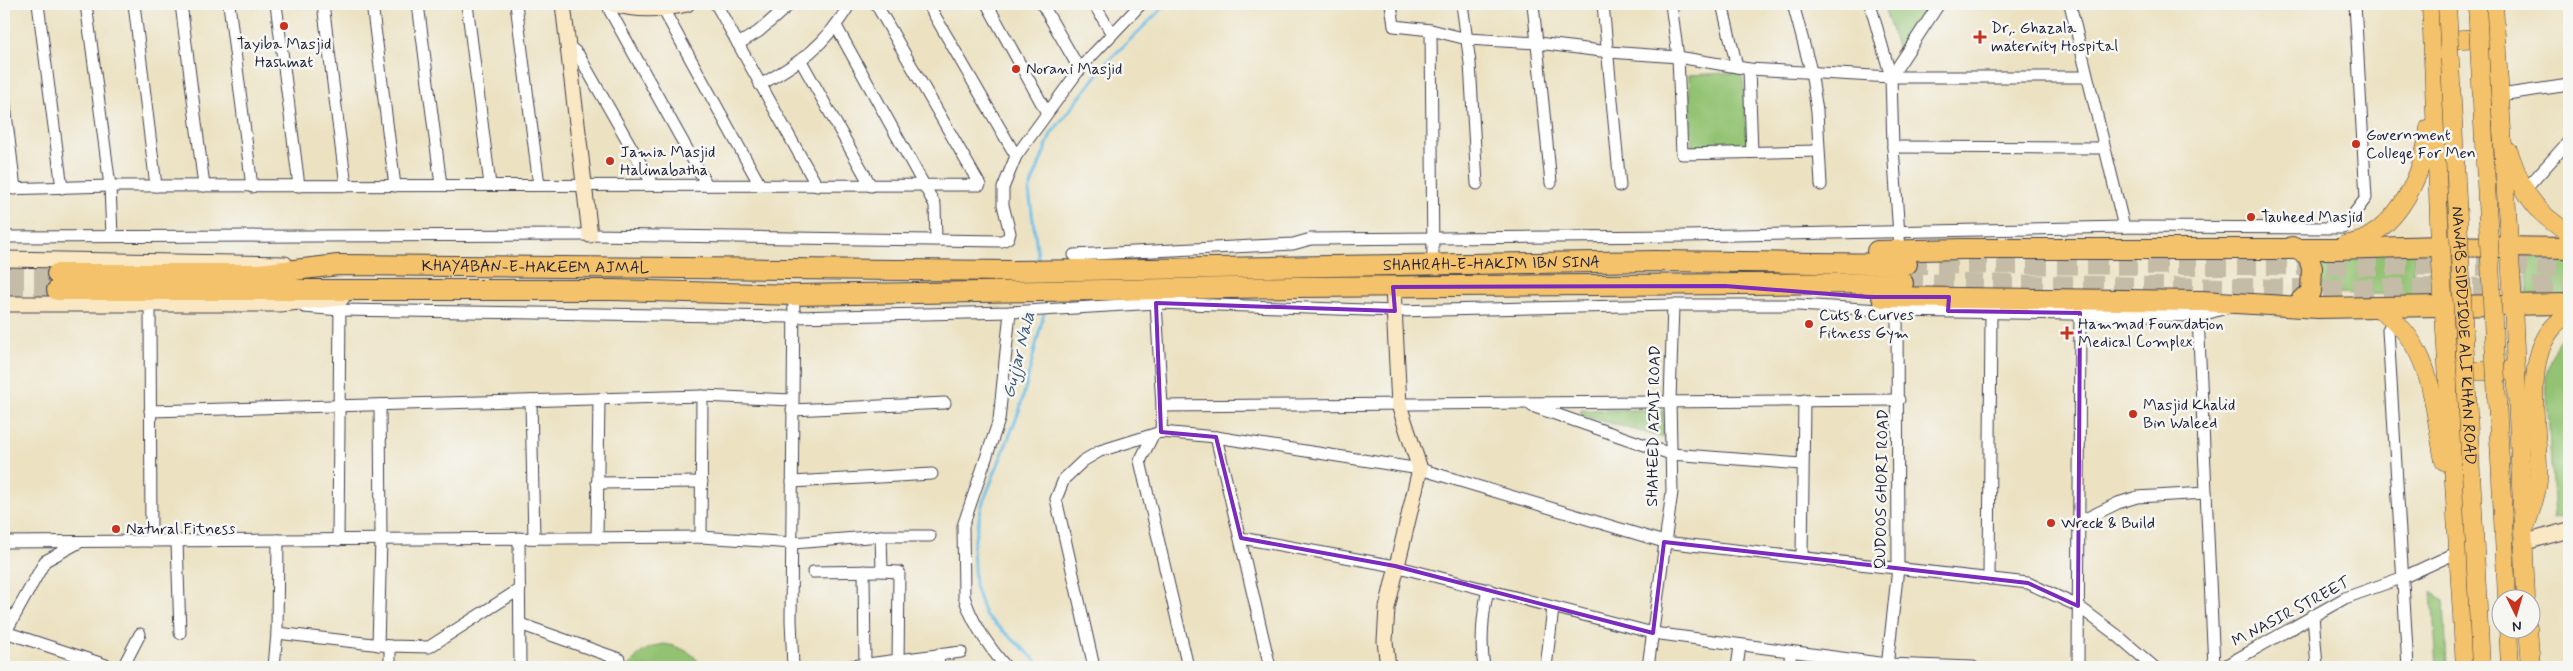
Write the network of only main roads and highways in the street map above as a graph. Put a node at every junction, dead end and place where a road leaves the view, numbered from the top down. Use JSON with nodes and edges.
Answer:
{"nodes":[{"id":1,"x":2431,"y":4,"type":"edge"},
{"id":2,"x":2448,"y":4,"type":"edge"},
{"id":3,"x":2477,"y":4,"type":"edge"},
{"id":4,"x":2494,"y":4,"type":"edge"},
{"id":5,"x":2496,"y":36,"type":"junction"},
{"id":6,"x":2433,"y":41,"type":"junction"},
{"id":7,"x":2436,"y":81,"type":"junction"},
{"id":8,"x":2500,"y":125,"type":"junction"},
{"id":9,"x":2569,"y":233,"type":"edge"},
{"id":10,"x":2440,"y":246,"type":"junction"},
{"id":11,"x":2292,"y":247,"type":"junction"},
{"id":12,"x":2510,"y":248,"type":"junction"},
{"id":13,"x":2569,"y":248,"type":"edge"},
{"id":14,"x":2335,"y":249,"type":"junction"},
{"id":15,"x":1902,"y":257,"type":"junction"},
{"id":16,"x":1015,"y":271,"type":"joint"},
{"id":17,"x":1725,"y":286,"type":"junction"},
{"id":18,"x":1008,"y":290,"type":"joint"},
{"id":19,"x":2513,"y":304,"type":"junction"},
{"id":20,"x":2569,"y":304,"type":"edge"},
{"id":21,"x":2296,"y":306,"type":"junction"},
{"id":22,"x":2443,"y":306,"type":"junction"},
{"id":23,"x":2376,"y":307,"type":"junction"},
{"id":24,"x":2569,"y":315,"type":"edge"},
{"id":25,"x":2448,"y":371,"type":"junction"},
{"id":26,"x":2515,"y":371,"type":"junction"},
{"id":27,"x":2456,"y":525,"type":"junction"},
{"id":28,"x":2522,"y":543,"type":"junction"},
{"id":29,"x":2506,"y":588,"type":"edge"},
{"id":30,"x":2525,"y":588,"type":"edge"},
{"id":31,"x":2509,"y":638,"type":"edge"},
{"id":32,"x":2529,"y":638,"type":"edge"},
{"id":33,"x":2465,"y":667,"type":"edge"},
{"id":34,"x":2481,"y":667,"type":"edge"},
{"id":35,"x":2510,"y":667,"type":"edge"},
{"id":36,"x":2531,"y":667,"type":"edge"}],
"edges":[{"from":1,"to":6,"type":"main road"},
{"from":2,"to":34,"type":"main road","name":"NAWAB SIDDIQUE ALI KHAN ROAD","bridge":true},
{"from":3,"to":29,"type":"main road","name":"NAWAB SIDDIQUE ALI KHAN ROAD","bridge":true},
{"from":4,"to":5,"type":"main road"},
{"from":5,"to":6,"type":"main road"},
{"from":5,"to":8,"type":"main road"},
{"from":6,"to":7,"type":"main road"},
{"from":7,"to":10,"type":"main road"},
{"from":7,"to":14,"type":"main road"},
{"from":8,"to":9,"type":"main road"},
{"from":8,"to":12,"type":"main road"},
{"from":10,"to":12,"type":"highway"},
{"from":10,"to":14,"type":"highway"},
{"from":10,"to":22,"type":"main road"},
{"from":11,"to":14,"type":"highway"},
{"from":11,"to":15,"type":"highway"},
{"from":11,"to":21,"type":"highway"},
{"from":12,"to":13,"type":"highway"},
{"from":12,"to":19,"type":"main road"},
{"from":15,"to":16,"type":"highway","name":"SHAHRAH-E-HAKIM IBN SINA"},
{"from":15,"to":17,"type":"highway","name":"SHAHRAH-E-HAKIM IBN SINA"},
{"from":16,"to":18,"type":"highway","name":"KHAYABAN-E-HAKEEM AJMAL"},
{"from":17,"to":18,"type":"highway","name":"SHAHRAH-E-HAKIM IBN SINA"},
{"from":17,"to":21,"type":"highway"},
{"from":19,"to":20,"type":"highway"},
{"from":19,"to":22,"type":"highway"},
{"from":19,"to":26,"type":"main road"},
{"from":21,"to":23,"type":"highway"},
{"from":22,"to":23,"type":"highway"},
{"from":22,"to":25,"type":"main road"},
{"from":23,"to":27,"type":"main road"},
{"from":24,"to":28,"type":"main road"},
{"from":25,"to":26,"type":"main road"},
{"from":25,"to":27,"type":"main road"},
{"from":26,"to":28,"type":"main road"},
{"from":27,"to":33,"type":"main road"},
{"from":28,"to":30,"type":"main road"},
{"from":31,"to":35,"type":"main road"},
{"from":32,"to":36,"type":"main road"}]}
